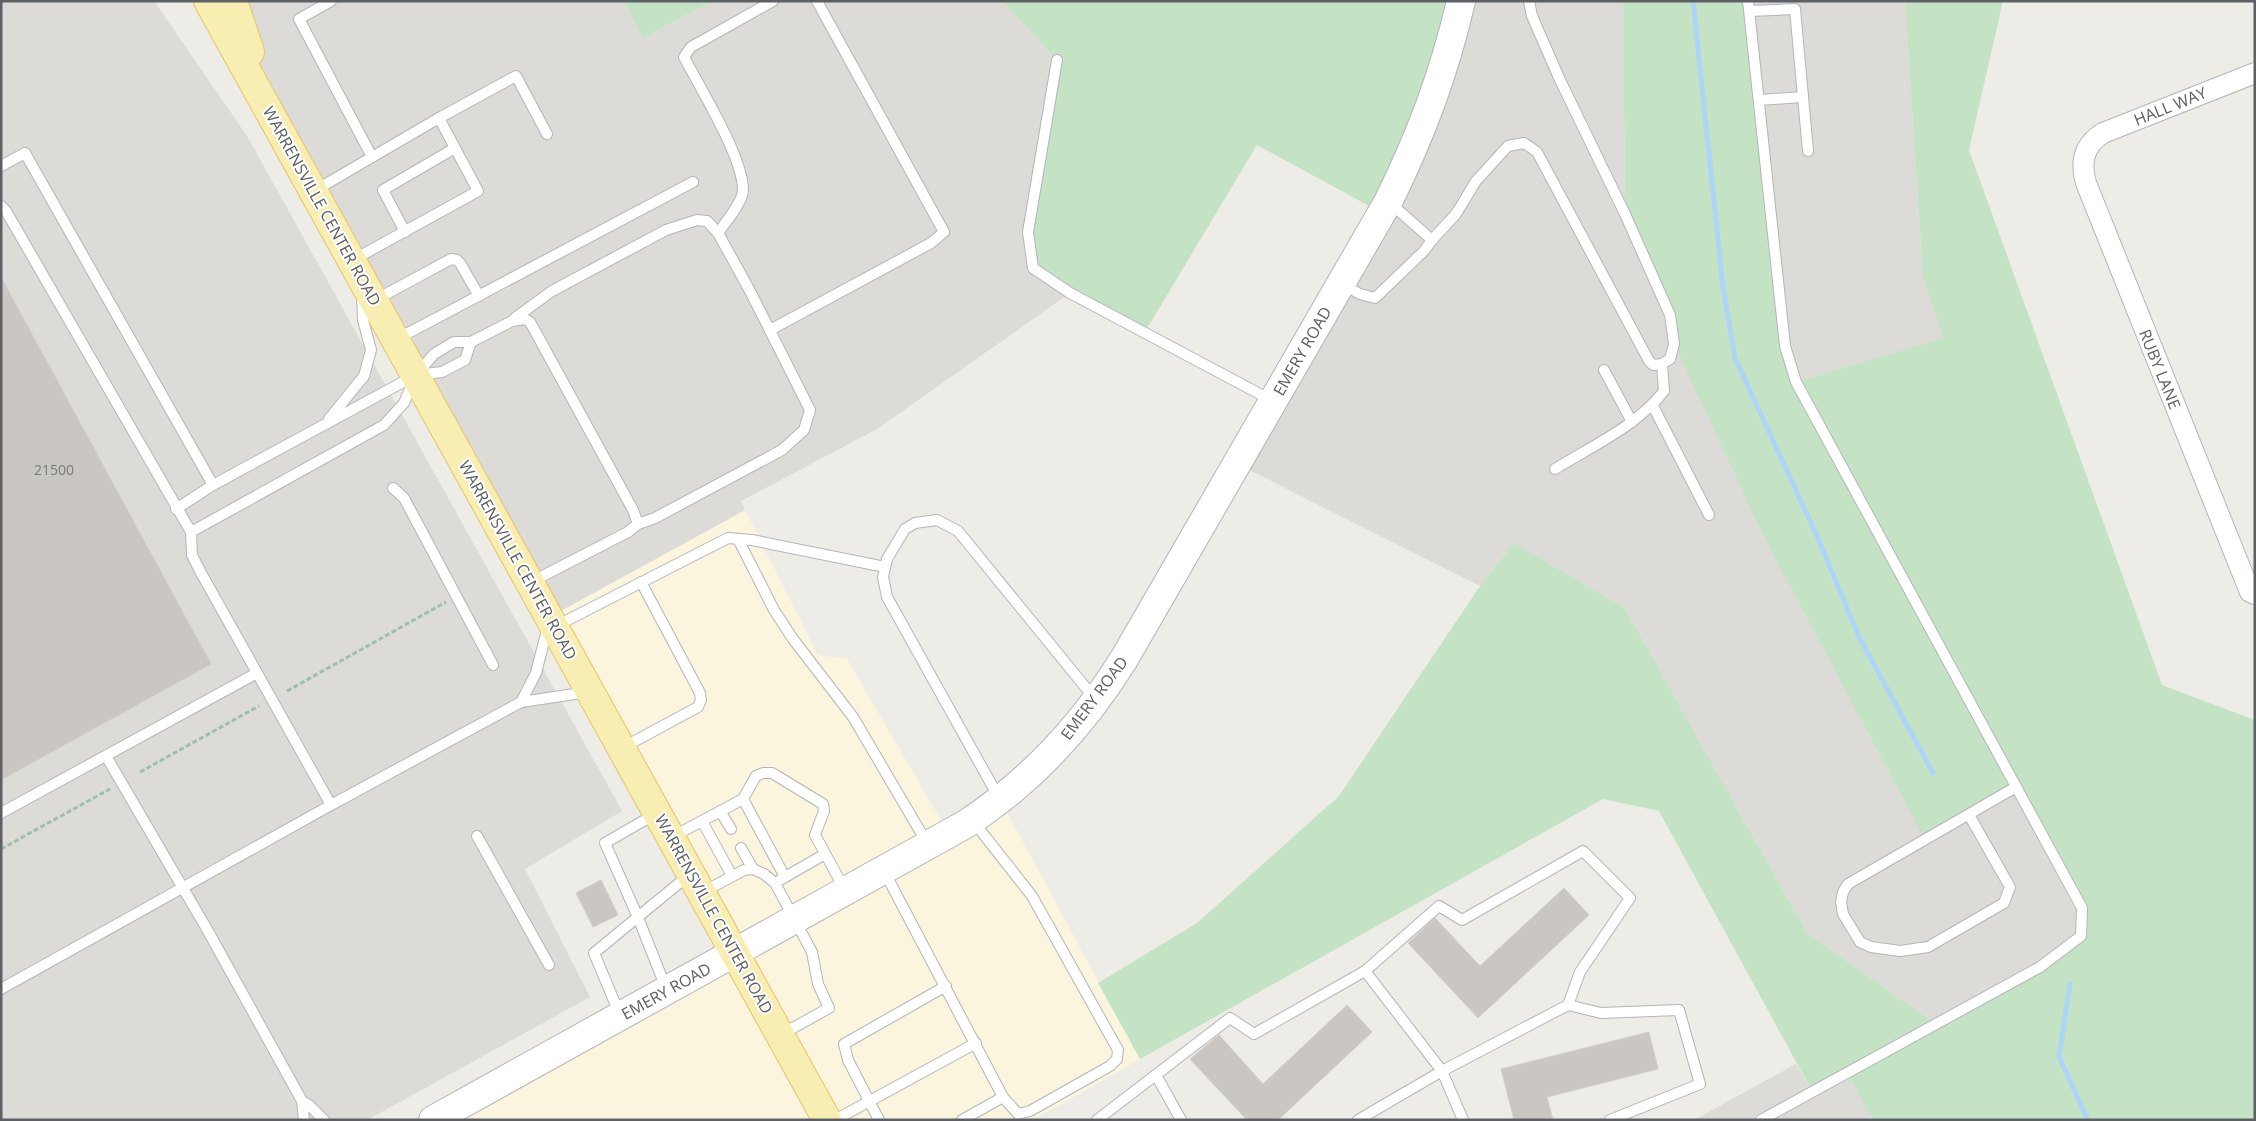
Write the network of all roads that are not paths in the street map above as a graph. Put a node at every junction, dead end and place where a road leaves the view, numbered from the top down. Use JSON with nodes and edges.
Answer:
{"nodes":[{"id":1,"x":195,"y":1,"type":"edge"},
{"id":2,"x":208,"y":1,"type":"edge"},
{"id":3,"x":233,"y":1,"type":"edge"},
{"id":4,"x":331,"y":1,"type":"edge"},
{"id":5,"x":773,"y":1,"type":"edge"},
{"id":6,"x":817,"y":1,"type":"edge"},
{"id":7,"x":1461,"y":1,"type":"edge"},
{"id":8,"x":1529,"y":1,"type":"edge"},
{"id":9,"x":1749,"y":6,"type":"edge"},
{"id":10,"x":228,"y":38,"type":"junction"},
{"id":11,"x":1057,"y":60,"type":"dead end"},
{"id":12,"x":2255,"y":73,"type":"edge"},
{"id":13,"x":1803,"y":97,"type":"junction"},
{"id":14,"x":1759,"y":100,"type":"junction"},
{"id":15,"x":270,"y":112,"type":"junction"},
{"id":16,"x":439,"y":118,"type":"junction"},
{"id":17,"x":548,"y":134,"type":"dead end"},
{"id":18,"x":2089,"y":145,"type":"joint"},
{"id":19,"x":455,"y":148,"type":"junction"},
{"id":20,"x":1808,"y":151,"type":"dead end"},
{"id":21,"x":372,"y":157,"type":"junction"},
{"id":22,"x":1,"y":166,"type":"edge"},
{"id":23,"x":693,"y":182,"type":"dead end"},
{"id":24,"x":314,"y":191,"type":"junction"},
{"id":25,"x":1388,"y":202,"type":"junction"},
{"id":26,"x":1,"y":206,"type":"edge"},
{"id":27,"x":405,"y":232,"type":"junction"},
{"id":28,"x":718,"y":232,"type":"junction"},
{"id":29,"x":1432,"y":240,"type":"junction"},
{"id":30,"x":363,"y":279,"type":"junction"},
{"id":31,"x":1341,"y":284,"type":"junction"},
{"id":32,"x":479,"y":296,"type":"junction"},
{"id":33,"x":512,"y":320,"type":"junction"},
{"id":34,"x":770,"y":330,"type":"junction"},
{"id":35,"x":396,"y":340,"type":"junction"},
{"id":36,"x":471,"y":342,"type":"junction"},
{"id":37,"x":1662,"y":364,"type":"junction"},
{"id":38,"x":1604,"y":370,"type":"dead end"},
{"id":39,"x":416,"y":375,"type":"junction"},
{"id":40,"x":1273,"y":401,"type":"junction"},
{"id":41,"x":1653,"y":406,"type":"junction"},
{"id":42,"x":1632,"y":422,"type":"junction"},
{"id":43,"x":323,"y":425,"type":"junction"},
{"id":44,"x":1555,"y":469,"type":"dead end"},
{"id":45,"x":213,"y":485,"type":"junction"},
{"id":46,"x":393,"y":488,"type":"dead end"},
{"id":47,"x":176,"y":509,"type":"junction"},
{"id":48,"x":1710,"y":515,"type":"dead end"},
{"id":49,"x":638,"y":524,"type":"junction"},
{"id":50,"x":191,"y":532,"type":"junction"},
{"id":51,"x":738,"y":539,"type":"junction"},
{"id":52,"x":885,"y":568,"type":"junction"},
{"id":53,"x":530,"y":582,"type":"junction"},
{"id":54,"x":641,"y":582,"type":"junction"},
{"id":55,"x":2252,"y":593,"type":"edge"},
{"id":56,"x":552,"y":622,"type":"junction"},
{"id":57,"x":493,"y":665,"type":"dead end"},
{"id":58,"x":257,"y":673,"type":"junction"},
{"id":59,"x":591,"y":692,"type":"junction"},
{"id":60,"x":1096,"y":700,"type":"junction"},
{"id":61,"x":520,"y":702,"type":"junction"},
{"id":62,"x":622,"y":748,"type":"junction"},
{"id":63,"x":106,"y":756,"type":"junction"},
{"id":64,"x":2016,"y":787,"type":"junction"},
{"id":65,"x":743,"y":799,"type":"junction"},
{"id":66,"x":1001,"y":801,"type":"junction"},
{"id":67,"x":331,"y":805,"type":"junction"},
{"id":68,"x":720,"y":810,"type":"junction"},
{"id":69,"x":658,"y":812,"type":"junction"},
{"id":70,"x":1,"y":813,"type":"edge"},
{"id":71,"x":1968,"y":815,"type":"junction"},
{"id":72,"x":702,"y":820,"type":"junction"},
{"id":73,"x":973,"y":820,"type":"junction"},
{"id":74,"x":731,"y":829,"type":"dead end"},
{"id":75,"x":477,"y":836,"type":"dead end"},
{"id":76,"x":672,"y":838,"type":"junction"},
{"id":77,"x":929,"y":846,"type":"junction"},
{"id":78,"x":741,"y":848,"type":"dead end"},
{"id":79,"x":825,"y":854,"type":"junction"},
{"id":80,"x":753,"y":869,"type":"junction"},
{"id":81,"x":884,"y":871,"type":"junction"},
{"id":82,"x":732,"y":876,"type":"junction"},
{"id":83,"x":785,"y":877,"type":"junction"},
{"id":84,"x":697,"y":882,"type":"junction"},
{"id":85,"x":775,"y":883,"type":"junction"},
{"id":86,"x":183,"y":888,"type":"junction"},
{"id":87,"x":846,"y":892,"type":"junction"},
{"id":88,"x":637,"y":916,"type":"junction"},
{"id":89,"x":795,"y":920,"type":"junction"},
{"id":90,"x":735,"y":952,"type":"junction"},
{"id":91,"x":549,"y":965,"type":"dead end"},
{"id":92,"x":1365,"y":971,"type":"junction"},
{"id":93,"x":946,"y":986,"type":"junction"},
{"id":94,"x":1,"y":989,"type":"edge"},
{"id":95,"x":666,"y":990,"type":"junction"},
{"id":96,"x":1568,"y":1005,"type":"junction"},
{"id":97,"x":621,"y":1016,"type":"junction"},
{"id":98,"x":781,"y":1035,"type":"junction"},
{"id":99,"x":976,"y":1042,"type":"junction"},
{"id":100,"x":1442,"y":1071,"type":"junction"},
{"id":101,"x":1156,"y":1076,"type":"junction"},
{"id":102,"x":1003,"y":1096,"type":"junction"},
{"id":103,"x":302,"y":1101,"type":"junction"},
{"id":104,"x":868,"y":1102,"type":"junction"},
{"id":105,"x":304,"y":1120,"type":"edge"},
{"id":106,"x":324,"y":1120,"type":"edge"},
{"id":107,"x":433,"y":1120,"type":"edge"},
{"id":108,"x":827,"y":1120,"type":"edge"},
{"id":109,"x":835,"y":1120,"type":"edge"},
{"id":110,"x":879,"y":1120,"type":"edge"},
{"id":111,"x":962,"y":1120,"type":"edge"},
{"id":112,"x":1097,"y":1120,"type":"edge"},
{"id":113,"x":1181,"y":1120,"type":"edge"},
{"id":114,"x":1358,"y":1120,"type":"edge"},
{"id":115,"x":1463,"y":1120,"type":"edge"},
{"id":116,"x":1610,"y":1120,"type":"edge"},
{"id":117,"x":1761,"y":1120,"type":"edge"}],
"edges":[{"from":1,"to":10,"type":"main road"},
{"from":2,"to":10,"type":"main road","name":"WARRENSVILLE CENTER ROAD"},
{"from":3,"to":15,"type":"main road"},
{"from":4,"to":21,"type":"lane"},
{"from":5,"to":28,"type":"lane"},
{"from":6,"to":34,"type":"lane"},
{"from":7,"to":25,"type":"street","name":"EMERY ROAD"},
{"from":8,"to":37,"type":"lane"},
{"from":9,"to":13,"type":"lane"},
{"from":9,"to":14,"type":"lane"},
{"from":10,"to":15,"type":"main road","name":"WARRENSVILLE CENTER ROAD"},
{"from":11,"to":40,"type":"lane"},
{"from":12,"to":18,"type":"street","name":"HALL WAY"},
{"from":13,"to":14,"type":"lane"},
{"from":13,"to":20,"type":"lane"},
{"from":14,"to":64,"type":"lane"},
{"from":15,"to":24,"type":"main road","name":"WARRENSVILLE CENTER ROAD"},
{"from":16,"to":17,"type":"lane"},
{"from":16,"to":19,"type":"lane"},
{"from":16,"to":21,"type":"lane"},
{"from":18,"to":55,"type":"street","name":"RUBY LANE"},
{"from":19,"to":27,"type":"lane"},
{"from":19,"to":27,"type":"lane"},
{"from":21,"to":24,"type":"lane"},
{"from":22,"to":45,"type":"lane"},
{"from":23,"to":32,"type":"lane"},
{"from":24,"to":30,"type":"main road","name":"WARRENSVILLE CENTER ROAD"},
{"from":25,"to":29,"type":"lane"},
{"from":25,"to":31,"type":"street","name":"EMERY ROAD"},
{"from":26,"to":47,"type":"lane"},
{"from":27,"to":30,"type":"lane"},
{"from":28,"to":33,"type":"lane"},
{"from":28,"to":34,"type":"lane"},
{"from":29,"to":31,"type":"lane"},
{"from":29,"to":37,"type":"lane"},
{"from":30,"to":32,"type":"lane"},
{"from":30,"to":35,"type":"main road","name":"WARRENSVILLE CENTER ROAD"},
{"from":30,"to":43,"type":"lane"},
{"from":31,"to":40,"type":"street","name":"EMERY ROAD"},
{"from":32,"to":35,"type":"lane"},
{"from":33,"to":36,"type":"lane"},
{"from":33,"to":49,"type":"lane"},
{"from":34,"to":49,"type":"lane"},
{"from":35,"to":39,"type":"main road","name":"WARRENSVILLE CENTER ROAD"},
{"from":36,"to":39,"type":"lane"},
{"from":36,"to":39,"type":"lane"},
{"from":37,"to":41,"type":"lane"},
{"from":38,"to":42,"type":"lane"},
{"from":39,"to":43,"type":"lane"},
{"from":39,"to":50,"type":"lane"},
{"from":39,"to":53,"type":"main road","name":"WARRENSVILLE CENTER ROAD"},
{"from":40,"to":60,"type":"street","name":"EMERY ROAD"},
{"from":41,"to":42,"type":"lane"},
{"from":41,"to":48,"type":"lane"},
{"from":42,"to":44,"type":"lane"},
{"from":43,"to":45,"type":"lane"},
{"from":45,"to":47,"type":"lane"},
{"from":46,"to":57,"type":"lane"},
{"from":47,"to":50,"type":"lane"},
{"from":49,"to":53,"type":"lane"},
{"from":50,"to":58,"type":"lane"},
{"from":51,"to":52,"type":"lane"},
{"from":51,"to":54,"type":"lane"},
{"from":51,"to":77,"type":"lane"},
{"from":52,"to":60,"type":"lane"},
{"from":52,"to":66,"type":"lane"},
{"from":53,"to":56,"type":"main road","name":"WARRENSVILLE CENTER ROAD"},
{"from":54,"to":56,"type":"lane"},
{"from":54,"to":62,"type":"lane"},
{"from":56,"to":59,"type":"main road","name":"WARRENSVILLE CENTER ROAD"},
{"from":56,"to":61,"type":"lane"},
{"from":58,"to":63,"type":"lane"},
{"from":58,"to":67,"type":"lane"},
{"from":59,"to":61,"type":"lane"},
{"from":59,"to":62,"type":"main road","name":"WARRENSVILLE CENTER ROAD"},
{"from":60,"to":66,"type":"street","name":"EMERY ROAD"},
{"from":61,"to":67,"type":"lane"},
{"from":62,"to":69,"type":"main road","name":"WARRENSVILLE CENTER ROAD"},
{"from":63,"to":70,"type":"lane"},
{"from":63,"to":86,"type":"lane"},
{"from":64,"to":71,"type":"lane"},
{"from":64,"to":117,"type":"lane"},
{"from":65,"to":68,"type":"lane"},
{"from":65,"to":79,"type":"lane"},
{"from":65,"to":83,"type":"lane"},
{"from":66,"to":73,"type":"street","name":"EMERY ROAD"},
{"from":67,"to":86,"type":"lane"},
{"from":68,"to":72,"type":"lane"},
{"from":68,"to":74,"type":"lane"},
{"from":69,"to":76,"type":"main road","name":"WARRENSVILLE CENTER ROAD"},
{"from":69,"to":88,"type":"lane"},
{"from":71,"to":71,"type":"lane"},
{"from":72,"to":76,"type":"lane"},
{"from":72,"to":82,"type":"lane"},
{"from":73,"to":77,"type":"street","name":"EMERY ROAD"},
{"from":73,"to":102,"type":"lane"},
{"from":75,"to":91,"type":"lane"},
{"from":76,"to":84,"type":"main road","name":"WARRENSVILLE CENTER ROAD"},
{"from":77,"to":81,"type":"street","name":"EMERY ROAD"},
{"from":78,"to":80,"type":"lane"},
{"from":79,"to":83,"type":"lane"},
{"from":79,"to":87,"type":"lane"},
{"from":80,"to":82,"type":"lane"},
{"from":80,"to":85,"type":"lane"},
{"from":81,"to":87,"type":"street","name":"EMERY ROAD"},
{"from":81,"to":93,"type":"lane"},
{"from":82,"to":84,"type":"lane"},
{"from":83,"to":85,"type":"lane"},
{"from":84,"to":88,"type":"lane"},
{"from":84,"to":90,"type":"main road","name":"WARRENSVILLE CENTER ROAD"},
{"from":85,"to":89,"type":"lane"},
{"from":86,"to":94,"type":"lane"},
{"from":86,"to":103,"type":"lane"},
{"from":87,"to":89,"type":"street","name":"EMERY ROAD"},
{"from":88,"to":95,"type":"lane"},
{"from":88,"to":97,"type":"lane"},
{"from":89,"to":90,"type":"street","name":"EMERY ROAD"},
{"from":89,"to":98,"type":"lane"},
{"from":90,"to":95,"type":"street","name":"EMERY ROAD"},
{"from":90,"to":98,"type":"main road","name":"WARRENSVILLE CENTER ROAD"},
{"from":92,"to":96,"type":"lane"},
{"from":92,"to":100,"type":"lane"},
{"from":92,"to":101,"type":"lane"},
{"from":93,"to":99,"type":"lane"},
{"from":93,"to":104,"type":"lane"},
{"from":95,"to":97,"type":"street","name":"EMERY ROAD"},
{"from":96,"to":100,"type":"lane"},
{"from":96,"to":116,"type":"lane"},
{"from":97,"to":107,"type":"street","name":"EMERY ROAD"},
{"from":98,"to":108,"type":"main road","name":"WARRENSVILLE CENTER ROAD"},
{"from":99,"to":102,"type":"lane"},
{"from":99,"to":104,"type":"lane"},
{"from":100,"to":114,"type":"lane"},
{"from":100,"to":115,"type":"lane"},
{"from":101,"to":112,"type":"lane"},
{"from":101,"to":113,"type":"lane"},
{"from":102,"to":111,"type":"lane"},
{"from":103,"to":105,"type":"lane"},
{"from":103,"to":106,"type":"lane"},
{"from":104,"to":109,"type":"lane"},
{"from":104,"to":110,"type":"lane"}]}
